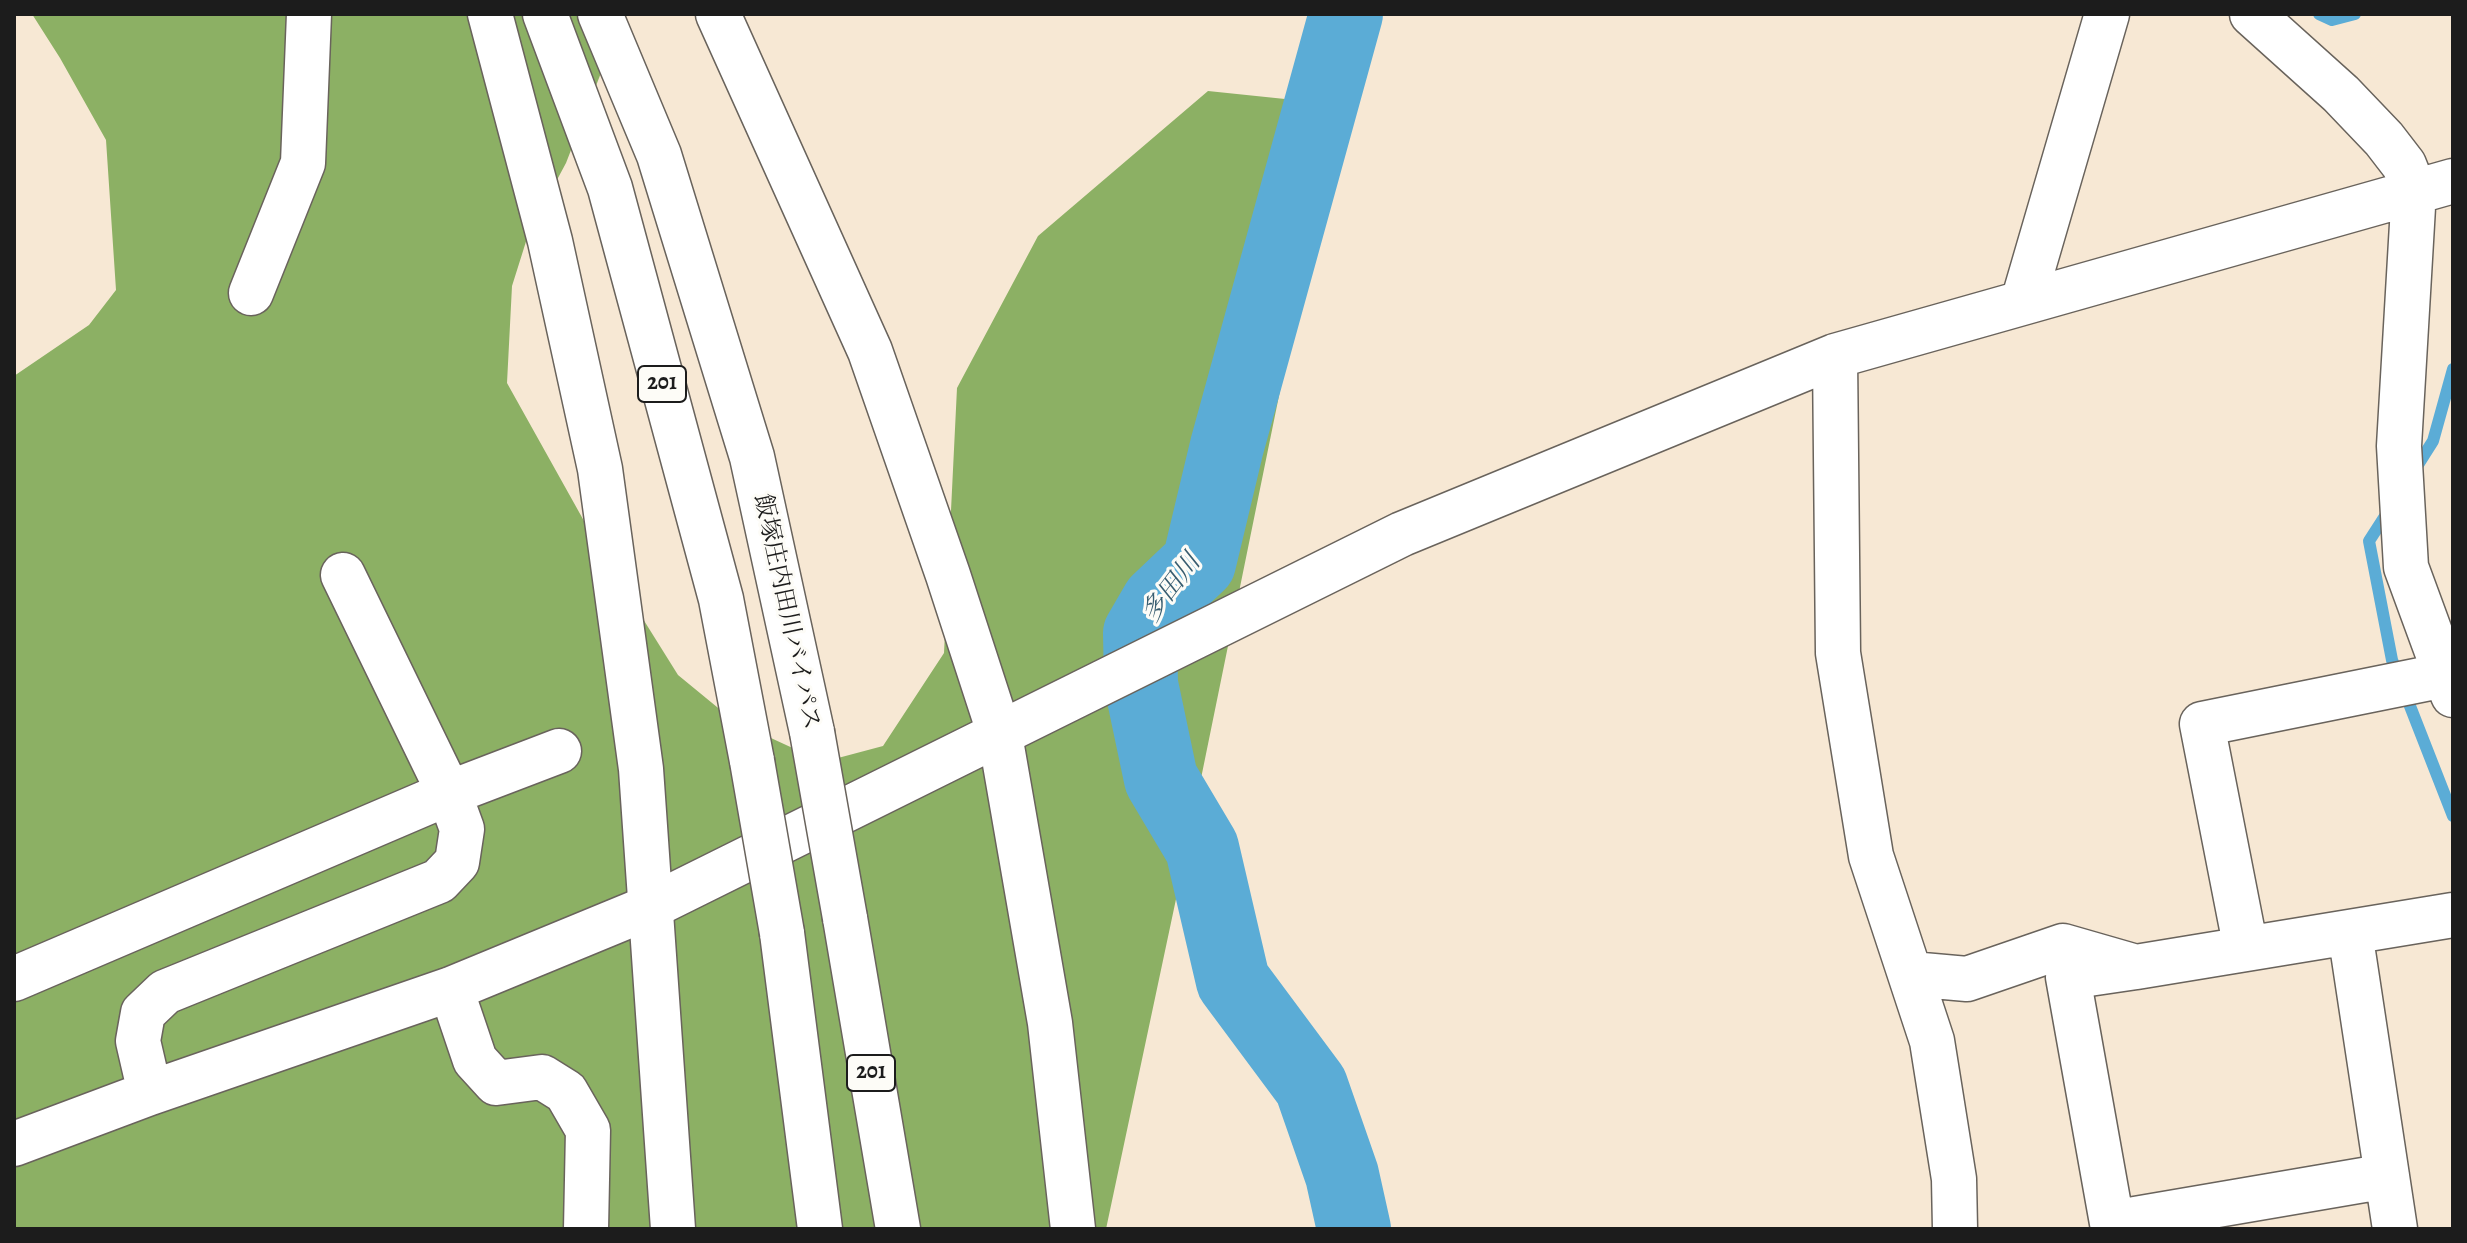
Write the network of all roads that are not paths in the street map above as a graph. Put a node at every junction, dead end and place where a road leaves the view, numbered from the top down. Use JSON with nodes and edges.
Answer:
{"nodes":[{"id":1,"x":309,"y":14,"type":"edge"},
{"id":2,"x":490,"y":14,"type":"edge"},
{"id":3,"x":545,"y":14,"type":"edge"},
{"id":4,"x":600,"y":14,"type":"edge"},
{"id":5,"x":718,"y":14,"type":"edge"},
{"id":6,"x":2107,"y":14,"type":"edge"},
{"id":7,"x":2252,"y":14,"type":"edge"},
{"id":8,"x":2434,"y":185,"type":"edge"},
{"id":9,"x":251,"y":293,"type":"dead end"},
{"id":10,"x":2023,"y":302,"type":"junction"},
{"id":11,"x":1835,"y":356,"type":"junction"},
{"id":12,"x":343,"y":575,"type":"dead end"},
{"id":13,"x":2449,"y":685,"type":"edge"},
{"id":14,"x":1000,"y":735,"type":"junction"},
{"id":15,"x":559,"y":751,"type":"dead end"},
{"id":16,"x":449,"y":793,"type":"junction"},
{"id":17,"x":650,"y":907,"type":"junction"},
{"id":18,"x":2453,"y":915,"type":"edge"},
{"id":19,"x":2350,"y":932,"type":"junction"},
{"id":20,"x":2246,"y":949,"type":"junction"},
{"id":21,"x":2136,"y":967,"type":"junction"},
{"id":22,"x":1911,"y":974,"type":"junction"},
{"id":23,"x":14,"y":979,"type":"edge"},
{"id":24,"x":451,"y":989,"type":"junction"},
{"id":25,"x":150,"y":1093,"type":"junction"},
{"id":26,"x":14,"y":1144,"type":"edge"},
{"id":27,"x":2387,"y":1176,"type":"junction"},
{"id":28,"x":586,"y":1229,"type":"edge"},
{"id":29,"x":673,"y":1229,"type":"edge"},
{"id":30,"x":820,"y":1229,"type":"edge"},
{"id":31,"x":898,"y":1229,"type":"edge"},
{"id":32,"x":1073,"y":1229,"type":"edge"},
{"id":33,"x":1955,"y":1229,"type":"edge"},
{"id":34,"x":2395,"y":1229,"type":"edge"}],
"edges":[{"from":1,"to":9,"type":"main road"},
{"from":2,"to":17,"type":"main road"},
{"from":3,"to":30,"type":"main road","number":"201","bridge":true},
{"from":4,"to":31,"type":"main road","name":"飯塚庄内田川バイパス","number":"201","bridge":true},
{"from":5,"to":14,"type":"main road"},
{"from":6,"to":10,"type":"main road"},
{"from":7,"to":8,"type":"main road"},
{"from":8,"to":10,"type":"main road"},
{"from":8,"to":13,"type":"main road"},
{"from":10,"to":11,"type":"main road"},
{"from":11,"to":14,"type":"main road"},
{"from":11,"to":22,"type":"main road"},
{"from":12,"to":16,"type":"main road"},
{"from":13,"to":20,"type":"main road"},
{"from":14,"to":17,"type":"main road"},
{"from":14,"to":32,"type":"main road"},
{"from":15,"to":16,"type":"main road"},
{"from":16,"to":23,"type":"main road"},
{"from":16,"to":25,"type":"main road"},
{"from":17,"to":24,"type":"main road"},
{"from":17,"to":29,"type":"main road"},
{"from":18,"to":19,"type":"main road"},
{"from":19,"to":20,"type":"main road"},
{"from":19,"to":27,"type":"main road"},
{"from":20,"to":21,"type":"main road"},
{"from":21,"to":22,"type":"main road"},
{"from":21,"to":27,"type":"main road"},
{"from":22,"to":33,"type":"main road"},
{"from":24,"to":25,"type":"main road"},
{"from":24,"to":28,"type":"main road"},
{"from":25,"to":26,"type":"main road"},
{"from":27,"to":34,"type":"main road"}]}
